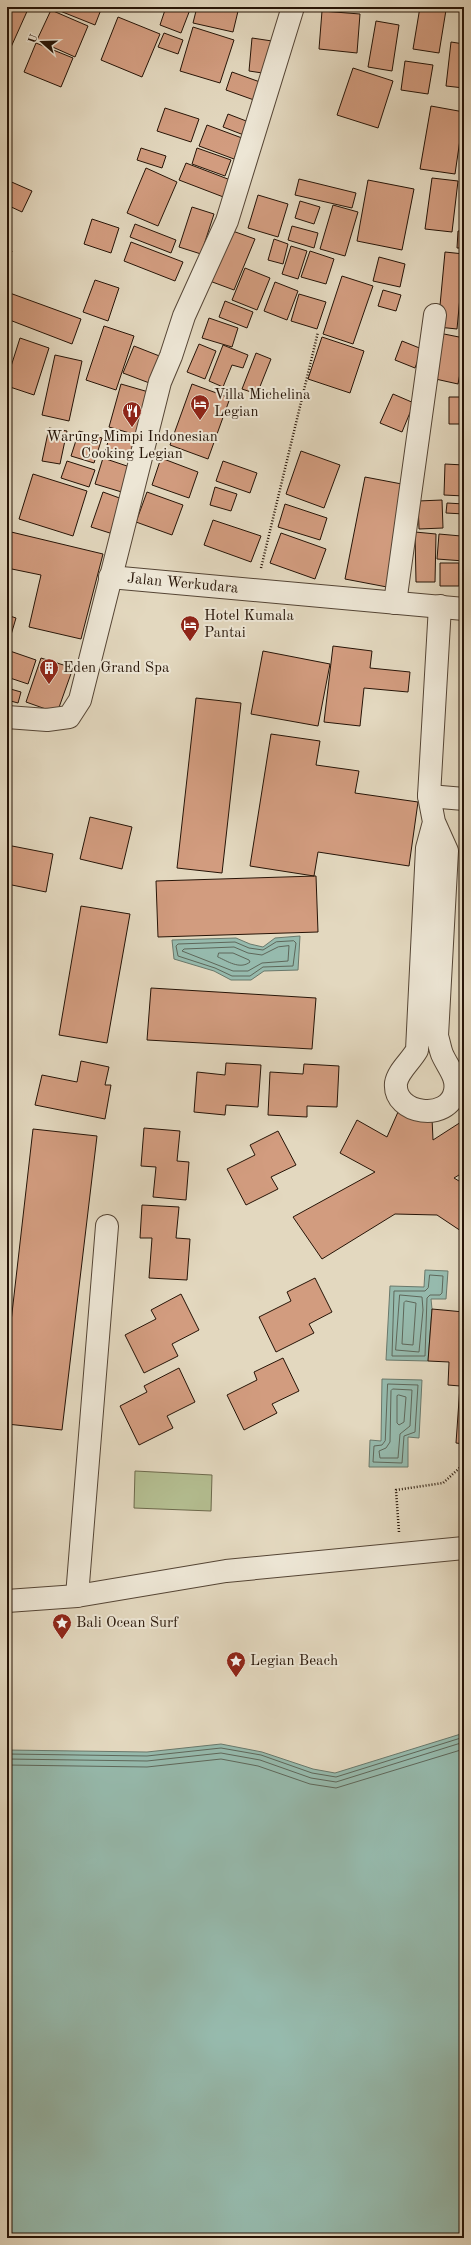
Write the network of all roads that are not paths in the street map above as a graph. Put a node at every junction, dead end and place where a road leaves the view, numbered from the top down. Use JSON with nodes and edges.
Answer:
{"nodes":[{"id":1,"x":293,"y":7,"type":"edge"},
{"id":2,"x":435,"y":315,"type":"dead end"},
{"id":3,"x":110,"y":577,"type":"junction"},
{"id":4,"x":395,"y":602,"type":"junction"},
{"id":5,"x":440,"y":606,"type":"junction"},
{"id":6,"x":464,"y":609,"type":"edge"},
{"id":7,"x":7,"y":717,"type":"edge"},
{"id":8,"x":429,"y":796,"type":"junction"},
{"id":9,"x":464,"y":799,"type":"edge"},
{"id":10,"x":434,"y":822,"type":"junction"},
{"id":11,"x":107,"y":1226,"type":"dead end"},
{"id":12,"x":464,"y":1548,"type":"edge"},
{"id":13,"x":77,"y":1596,"type":"junction"},
{"id":14,"x":7,"y":1601,"type":"edge"}],
"edges":[{"from":1,"to":3,"type":"street"},
{"from":2,"to":4,"type":"street"},
{"from":3,"to":4,"type":"street","name":"Jalan Werkudara"},
{"from":3,"to":7,"type":"street","name":"Jalan Werkudara"},
{"from":4,"to":5,"type":"street","name":"Jalan Werkudara"},
{"from":5,"to":6,"type":"street","name":"Jalan Werkudara"},
{"from":5,"to":8,"type":"street"},
{"from":8,"to":9,"type":"street"},
{"from":8,"to":10,"type":"street"},
{"from":10,"to":10,"type":"street"},
{"from":11,"to":13,"type":"street"},
{"from":12,"to":13,"type":"street"},
{"from":13,"to":14,"type":"street"}]}
